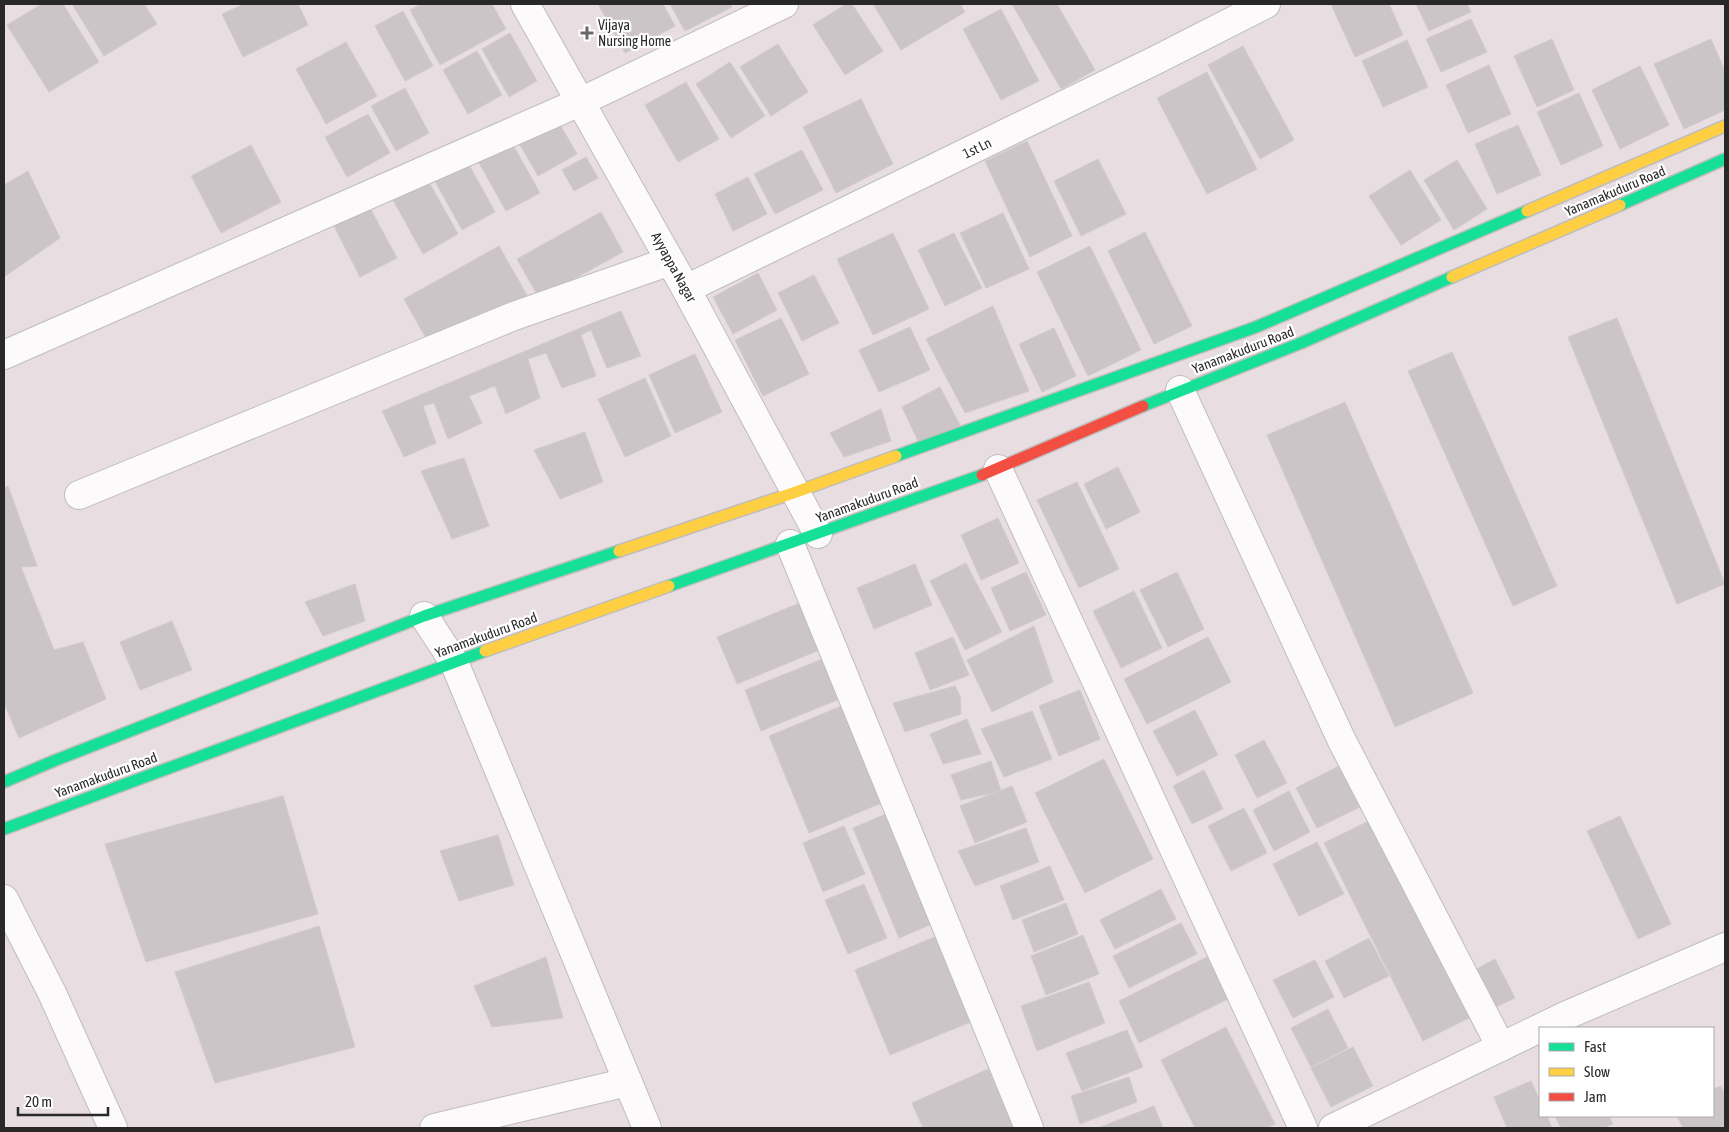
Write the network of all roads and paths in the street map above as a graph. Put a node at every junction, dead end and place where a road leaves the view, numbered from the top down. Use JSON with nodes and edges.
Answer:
{"nodes":[{"id":1,"x":525,"y":4,"type":"edge"},
{"id":2,"x":784,"y":4,"type":"edge"},
{"id":3,"x":1266,"y":4,"type":"edge"},
{"id":4,"x":580,"y":102,"type":"junction"},
{"id":5,"x":1725,"y":126,"type":"edge"},
{"id":6,"x":1725,"y":159,"type":"edge"},
{"id":7,"x":670,"y":261,"type":"junction"},
{"id":8,"x":686,"y":289,"type":"junction"},
{"id":9,"x":4,"y":355,"type":"edge"},
{"id":10,"x":1180,"y":390,"type":"junction"},
{"id":11,"x":998,"y":469,"type":"junction"},
{"id":12,"x":796,"y":492,"type":"junction"},
{"id":13,"x":80,"y":495,"type":"dead end"},
{"id":14,"x":818,"y":534,"type":"junction"},
{"id":15,"x":790,"y":544,"type":"junction"},
{"id":16,"x":424,"y":616,"type":"junction"},
{"id":17,"x":454,"y":662,"type":"junction"},
{"id":18,"x":4,"y":782,"type":"edge"},
{"id":19,"x":4,"y":829,"type":"edge"},
{"id":20,"x":4,"y":900,"type":"edge"},
{"id":21,"x":1725,"y":947,"type":"edge"},
{"id":22,"x":1542,"y":1027,"type":"edge"},
{"id":23,"x":1539,"y":1029,"type":"edge"},
{"id":24,"x":1501,"y":1047,"type":"junction"},
{"id":25,"x":628,"y":1082,"type":"junction"},
{"id":26,"x":112,"y":1128,"type":"edge"},
{"id":27,"x":434,"y":1128,"type":"edge"},
{"id":28,"x":648,"y":1128,"type":"edge"},
{"id":29,"x":1029,"y":1128,"type":"edge"},
{"id":30,"x":1303,"y":1128,"type":"edge"},
{"id":31,"x":1333,"y":1128,"type":"edge"}],
"edges":[{"from":1,"to":4,"type":"street","name":"Ayyappa Nagar"},
{"from":2,"to":4,"type":"street"},
{"from":3,"to":8,"type":"street","name":"1st Ln"},
{"from":4,"to":7,"type":"street","name":"Ayyappa Nagar"},
{"from":4,"to":9,"type":"street"},
{"from":5,"to":12,"type":"street","name":"Yanamakuduru Road"},
{"from":6,"to":10,"type":"street","name":"Yanamakuduru Road"},
{"from":7,"to":8,"type":"street","name":"Ayyappa Nagar"},
{"from":7,"to":13,"type":"street"},
{"from":8,"to":12,"type":"street","name":"Ayyappa Nagar"},
{"from":10,"to":11,"type":"street","name":"Yanamakuduru Road"},
{"from":10,"to":24,"type":"street"},
{"from":11,"to":14,"type":"street","name":"Yanamakuduru Road"},
{"from":11,"to":30,"type":"street"},
{"from":12,"to":14,"type":"street","name":"Ayyappa Nagar"},
{"from":12,"to":16,"type":"street","name":"Yanamakuduru Road"},
{"from":14,"to":15,"type":"street","name":"Yanamakuduru Road"},
{"from":15,"to":17,"type":"street","name":"Yanamakuduru Road"},
{"from":15,"to":29,"type":"street"},
{"from":16,"to":17,"type":"street"},
{"from":16,"to":18,"type":"street","name":"Yanamakuduru Road"},
{"from":17,"to":19,"type":"street","name":"Yanamakuduru Road"},
{"from":17,"to":25,"type":"street"},
{"from":20,"to":26,"type":"street"},
{"from":21,"to":22,"type":"street"},
{"from":23,"to":24,"type":"street"},
{"from":24,"to":31,"type":"street"},
{"from":25,"to":27,"type":"street"},
{"from":25,"to":28,"type":"street"}]}
